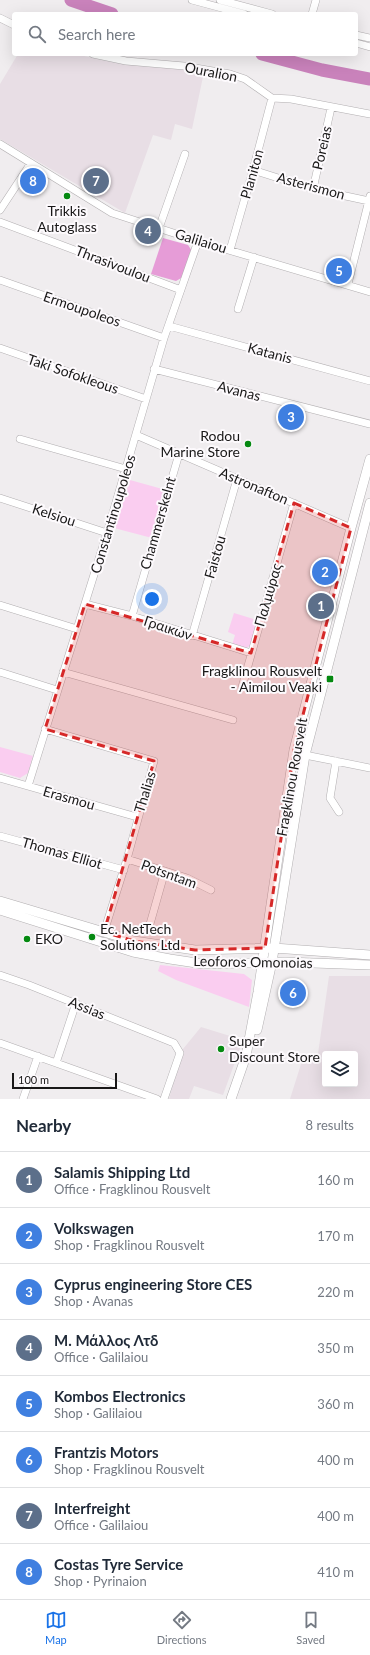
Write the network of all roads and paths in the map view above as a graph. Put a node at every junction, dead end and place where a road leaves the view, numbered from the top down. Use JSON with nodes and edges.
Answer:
{"nodes":[{"id":1,"x":192,"y":0,"type":"edge"},
{"id":2,"x":220,"y":0,"type":"edge"},
{"id":3,"x":316,"y":0,"type":"edge"},
{"id":4,"x":237,"y":12,"type":"edge"},
{"id":5,"x":265,"y":12,"type":"edge"},
{"id":6,"x":313,"y":12,"type":"edge"},
{"id":7,"x":0,"y":18,"type":"edge"},
{"id":8,"x":12,"y":24,"type":"edge"},
{"id":9,"x":358,"y":35,"type":"edge"},
{"id":10,"x":370,"y":38,"type":"edge"},
{"id":11,"x":358,"y":44,"type":"edge"},
{"id":12,"x":370,"y":47,"type":"edge"},
{"id":13,"x":102,"y":56,"type":"edge"},
{"id":14,"x":272,"y":98,"type":"junction"},
{"id":15,"x":331,"y":108,"type":"junction"},
{"id":16,"x":370,"y":114,"type":"edge"},
{"id":17,"x":0,"y":144,"type":"edge"},
{"id":18,"x":185,"y":154,"type":"dead end"},
{"id":19,"x":31,"y":163,"type":"junction"},
{"id":20,"x":253,"y":170,"type":"junction"},
{"id":21,"x":313,"y":189,"type":"junction"},
{"id":22,"x":369,"y":199,"type":"edge"},
{"id":23,"x":0,"y":210,"type":"edge"},
{"id":24,"x":0,"y":222,"type":"edge"},
{"id":25,"x":159,"y":228,"type":"junction"},
{"id":26,"x":198,"y":241,"type":"junction"},
{"id":27,"x":230,"y":250,"type":"junction"},
{"id":28,"x":254,"y":257,"type":"junction"},
{"id":29,"x":0,"y":280,"type":"edge"},
{"id":30,"x":348,"y":284,"type":"junction"},
{"id":31,"x":181,"y":290,"type":"junction"},
{"id":32,"x":370,"y":292,"type":"edge"},
{"id":33,"x":238,"y":310,"type":"dead end"},
{"id":34,"x":169,"y":326,"type":"junction"},
{"id":35,"x":164,"y":338,"type":"junction"},
{"id":36,"x":0,"y":348,"type":"edge"},
{"id":37,"x":154,"y":370,"type":"junction"},
{"id":38,"x":370,"y":381,"type":"edge"},
{"id":39,"x":146,"y":399,"type":"junction"},
{"id":40,"x":370,"y":424,"type":"edge"},
{"id":41,"x":136,"y":435,"type":"junction"},
{"id":42,"x":20,"y":439,"type":"dead end"},
{"id":43,"x":179,"y":454,"type":"junction"},
{"id":44,"x":370,"y":459,"type":"edge"},
{"id":45,"x":126,"y":469,"type":"junction"},
{"id":46,"x":237,"y":479,"type":"junction"},
{"id":47,"x":0,"y":498,"type":"edge"},
{"id":48,"x":370,"y":502,"type":"edge"},
{"id":49,"x":294,"y":503,"type":"junction"},
{"id":50,"x":350,"y":528,"type":"junction"},
{"id":51,"x":107,"y":532,"type":"junction"},
{"id":52,"x":85,"y":604,"type":"junction"},
{"id":53,"x":0,"y":605,"type":"edge"},
{"id":54,"x":132,"y":616,"type":"junction"},
{"id":55,"x":78,"y":629,"type":"junction"},
{"id":56,"x":192,"y":636,"type":"junction"},
{"id":57,"x":251,"y":653,"type":"junction"},
{"id":58,"x":0,"y":672,"type":"edge"},
{"id":59,"x":63,"y":672,"type":"junction"},
{"id":60,"x":242,"y":687,"type":"dead end"},
{"id":61,"x":57,"y":690,"type":"junction"},
{"id":62,"x":233,"y":720,"type":"dead end"},
{"id":63,"x":45,"y":729,"type":"junction"},
{"id":64,"x":305,"y":755,"type":"junction"},
{"id":65,"x":336,"y":761,"type":"junction"},
{"id":66,"x":370,"y":768,"type":"edge"},
{"id":67,"x":0,"y":778,"type":"edge"},
{"id":68,"x":28,"y":786,"type":"junction"},
{"id":69,"x":339,"y":812,"type":"dead end"},
{"id":70,"x":137,"y":817,"type":"junction"},
{"id":71,"x":0,"y":836,"type":"edge"},
{"id":72,"x":127,"y":859,"type":"junction"},
{"id":73,"x":124,"y":870,"type":"junction"},
{"id":74,"x":166,"y":871,"type":"junction"},
{"id":75,"x":211,"y":890,"type":"dead end"},
{"id":76,"x":0,"y":901,"type":"edge"},
{"id":77,"x":0,"y":910,"type":"edge"},
{"id":78,"x":148,"y":930,"type":"dead end"},
{"id":79,"x":104,"y":932,"type":"junction"},
{"id":80,"x":269,"y":948,"type":"junction"},
{"id":81,"x":370,"y":955,"type":"edge"},
{"id":82,"x":267,"y":962,"type":"junction"},
{"id":83,"x":370,"y":965,"type":"edge"},
{"id":84,"x":0,"y":976,"type":"edge"},
{"id":85,"x":76,"y":1003,"type":"junction"},
{"id":86,"x":0,"y":1043,"type":"edge"},
{"id":87,"x":38,"y":1056,"type":"junction"},
{"id":88,"x":56,"y":1063,"type":"junction"},
{"id":89,"x":23,"y":1099,"type":"edge"},
{"id":90,"x":157,"y":1099,"type":"edge"},
{"id":91,"x":164,"y":1099,"type":"edge"},
{"id":92,"x":231,"y":1099,"type":"edge"},
{"id":93,"x":237,"y":1099,"type":"edge"}],
"edges":[{"from":1,"to":4,"type":"street"},
{"from":2,"to":5,"type":"street"},
{"from":3,"to":6,"type":"street"},
{"from":7,"to":8,"type":"street"},
{"from":9,"to":10,"type":"street"},
{"from":11,"to":12,"type":"street"},
{"from":13,"to":14,"type":"street","name":"Ouralion"},
{"from":14,"to":15,"type":"street"},
{"from":14,"to":20,"type":"street","name":"Planiton"},
{"from":15,"to":16,"type":"street"},
{"from":15,"to":21,"type":"street","name":"Poreias"},
{"from":17,"to":19,"type":"street","name":"Galilaiou"},
{"from":18,"to":25,"type":"street"},
{"from":19,"to":23,"type":"street"},
{"from":19,"to":25,"type":"street","name":"Galilaiou"},
{"from":20,"to":21,"type":"street","name":"Asterismon"},
{"from":20,"to":27,"type":"street","name":"Planiton"},
{"from":21,"to":22,"type":"street","name":"Asterismon"},
{"from":22,"to":30,"type":"street"},
{"from":24,"to":31,"type":"street","name":"Thrasivoulou"},
{"from":25,"to":26,"type":"street","name":"Galilaiou"},
{"from":26,"to":27,"type":"street","name":"Galilaiou"},
{"from":26,"to":31,"type":"street","name":"Constantinoupoleos"},
{"from":27,"to":28,"type":"street","name":"Galilaiou"},
{"from":28,"to":30,"type":"street","name":"Galilaiou"},
{"from":28,"to":33,"type":"street"},
{"from":29,"to":35,"type":"street","name":"Ermoupoleos"},
{"from":30,"to":32,"type":"street","name":"Galilaiou"},
{"from":31,"to":34,"type":"street","name":"Constantinoupoleos"},
{"from":34,"to":35,"type":"street","name":"Constantinoupoleos"},
{"from":34,"to":38,"type":"street","name":"Katanis"},
{"from":35,"to":37,"type":"street","name":"Constantinoupoleos"},
{"from":36,"to":39,"type":"street","name":"Taki Sofokleous"},
{"from":37,"to":39,"type":"street","name":"Constantinoupoleos"},
{"from":37,"to":40,"type":"street","name":"Avanas"},
{"from":39,"to":41,"type":"street","name":"Constantinoupoleos"},
{"from":41,"to":43,"type":"street","name":"Astronafton"},
{"from":41,"to":45,"type":"street","name":"Constantinoupoleos"},
{"from":42,"to":45,"type":"street"},
{"from":43,"to":46,"type":"street","name":"Astronafton"},
{"from":43,"to":54,"type":"street","name":"Chammerskelnt"},
{"from":44,"to":50,"type":"main road","name":"Fragklinou Rousvelt"},
{"from":45,"to":51,"type":"street","name":"Constantinoupoleos"},
{"from":46,"to":49,"type":"street","name":"Astronafton"},
{"from":46,"to":56,"type":"street","name":"Faistou"},
{"from":47,"to":51,"type":"street","name":"Kelsiou"},
{"from":48,"to":64,"type":"main road","name":"Fragklinou Rousvelt"},
{"from":49,"to":50,"type":"street","name":"Astronafton"},
{"from":49,"to":57,"type":"street","name":"Παλμύρας"},
{"from":50,"to":80,"type":"main road","name":"Fragklinou Rousvelt"},
{"from":51,"to":52,"type":"street","name":"Constantinoupoleos"},
{"from":52,"to":54,"type":"street","name":"Γραικών"},
{"from":52,"to":55,"type":"street","name":"Constantinoupoleos"},
{"from":53,"to":55,"type":"street"},
{"from":54,"to":56,"type":"street","name":"Γραικών"},
{"from":55,"to":59,"type":"street","name":"Constantinoupoleos"},
{"from":56,"to":57,"type":"street","name":"Γραικών"},
{"from":57,"to":60,"type":"street","name":"Παλμύρας"},
{"from":58,"to":61,"type":"street"},
{"from":59,"to":61,"type":"street","name":"Constantinoupoleos"},
{"from":59,"to":62,"type":"street"},
{"from":61,"to":63,"type":"street","name":"Constantinoupoleos"},
{"from":63,"to":68,"type":"street","name":"Constantinoupoleos"},
{"from":63,"to":70,"type":"street","name":"Thalias"},
{"from":64,"to":65,"type":"street"},
{"from":64,"to":80,"type":"main road","name":"Fragklinou Rousvelt"},
{"from":65,"to":66,"type":"street"},
{"from":65,"to":69,"type":"street"},
{"from":67,"to":68,"type":"street","name":"Erasmou"},
{"from":68,"to":70,"type":"street","name":"Erasmou"},
{"from":70,"to":72,"type":"street","name":"Thalias"},
{"from":71,"to":73,"type":"street","name":"Thomas Elliot"},
{"from":72,"to":73,"type":"street","name":"Thalias"},
{"from":72,"to":74,"type":"street","name":"Potsntam"},
{"from":73,"to":79,"type":"street","name":"Thalias"},
{"from":74,"to":75,"type":"street","name":"Potsntam"},
{"from":74,"to":78,"type":"street"},
{"from":76,"to":79,"type":"main road","name":"Leoforos Omonoias"},
{"from":77,"to":82,"type":"main road","name":"Leoforos Omonoias"},
{"from":79,"to":80,"type":"main road","name":"Leoforos Omonoias"},
{"from":80,"to":81,"type":"main road","name":"Leoforos Omonoias"},
{"from":80,"to":82,"type":"main road","name":"Fragklinou Rousvelt"},
{"from":82,"to":83,"type":"main road","name":"Leoforos Omonoias"},
{"from":82,"to":92,"type":"main road","name":"Fragklinou Rousvelt"},
{"from":82,"to":93,"type":"main road","name":"Fragklinou Rousvelt"},
{"from":84,"to":85,"type":"street","name":"Assias"},
{"from":85,"to":88,"type":"street"},
{"from":85,"to":91,"type":"street","name":"Assias"},
{"from":86,"to":87,"type":"street"},
{"from":87,"to":88,"type":"street"},
{"from":87,"to":89,"type":"street"},
{"from":88,"to":90,"type":"street"}]}
